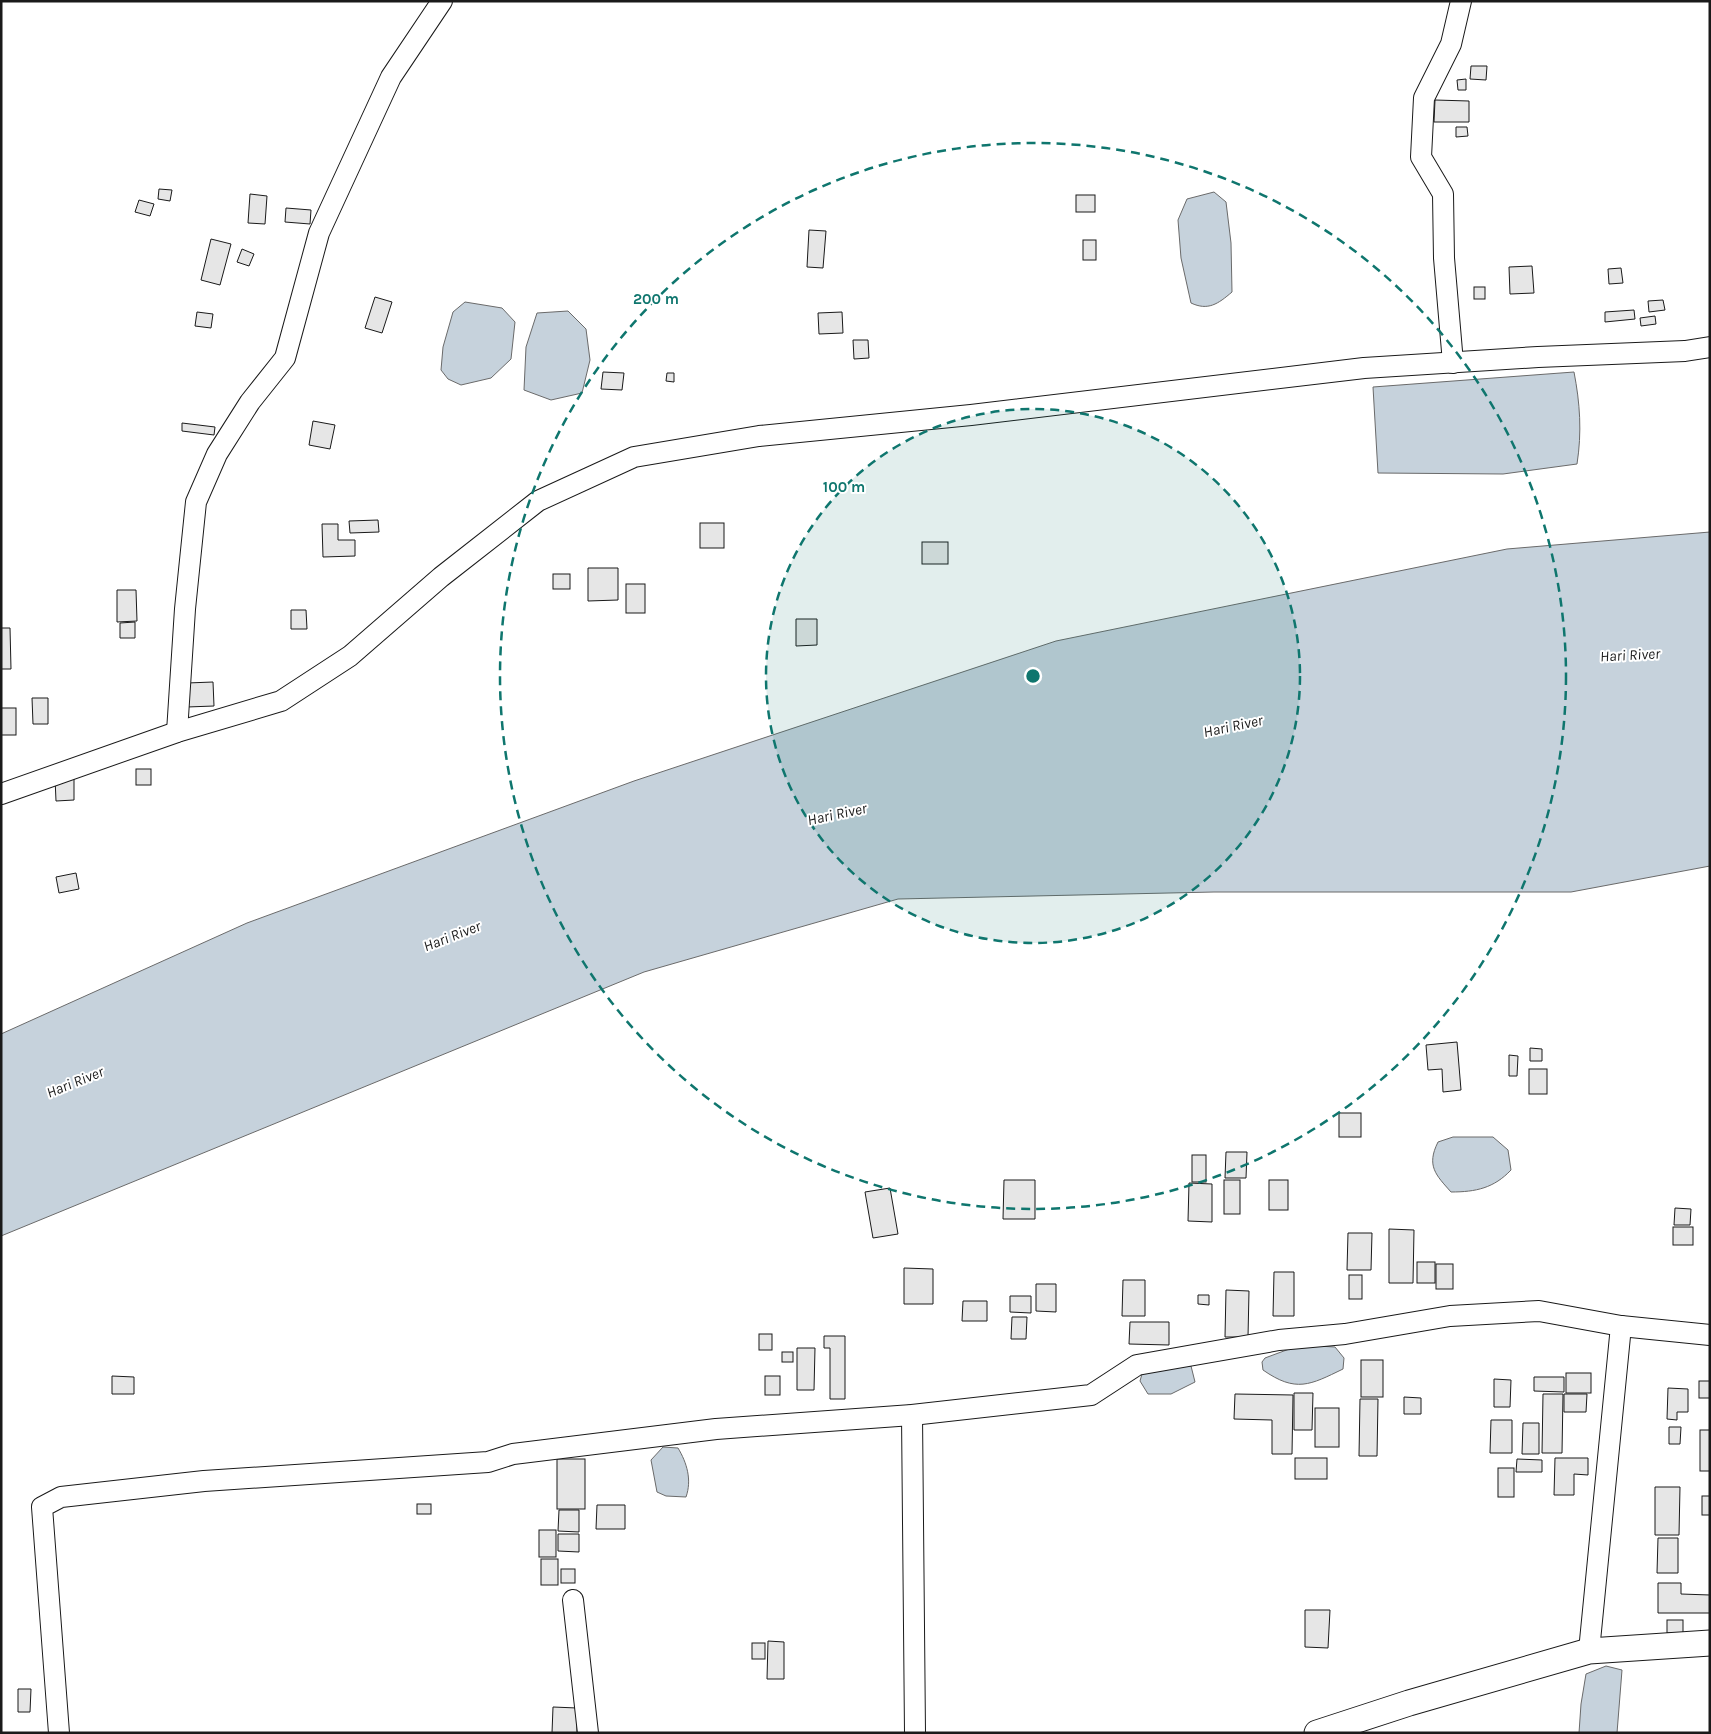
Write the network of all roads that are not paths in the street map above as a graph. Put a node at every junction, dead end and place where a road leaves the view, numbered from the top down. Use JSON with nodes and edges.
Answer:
{"nodes":[{"id":1,"x":442,"y":1,"type":"edge"},
{"id":2,"x":1461,"y":1,"type":"edge"},
{"id":3,"x":1710,"y":347,"type":"edge"},
{"id":4,"x":1453,"y":362,"type":"junction"},
{"id":5,"x":177,"y":732,"type":"junction"},
{"id":6,"x":1,"y":794,"type":"edge"},
{"id":7,"x":1621,"y":1326,"type":"junction"},
{"id":8,"x":1710,"y":1335,"type":"edge"},
{"id":9,"x":912,"y":1415,"type":"junction"},
{"id":10,"x":574,"y":1600,"type":"dead end"},
{"id":11,"x":1710,"y":1643,"type":"edge"},
{"id":12,"x":1589,"y":1651,"type":"junction"},
{"id":13,"x":59,"y":1733,"type":"edge"},
{"id":14,"x":588,"y":1733,"type":"edge"},
{"id":15,"x":915,"y":1733,"type":"edge"},
{"id":16,"x":1316,"y":1733,"type":"edge"}],
"edges":[{"from":1,"to":5,"type":"street"},
{"from":2,"to":4,"type":"street"},
{"from":3,"to":4,"type":"street"},
{"from":4,"to":5,"type":"street"},
{"from":5,"to":6,"type":"street"},
{"from":7,"to":8,"type":"street"},
{"from":7,"to":9,"type":"street"},
{"from":7,"to":12,"type":"street"},
{"from":9,"to":13,"type":"street"},
{"from":9,"to":15,"type":"street"},
{"from":10,"to":14,"type":"street"},
{"from":11,"to":12,"type":"main road"},
{"from":12,"to":16,"type":"main road"}]}
